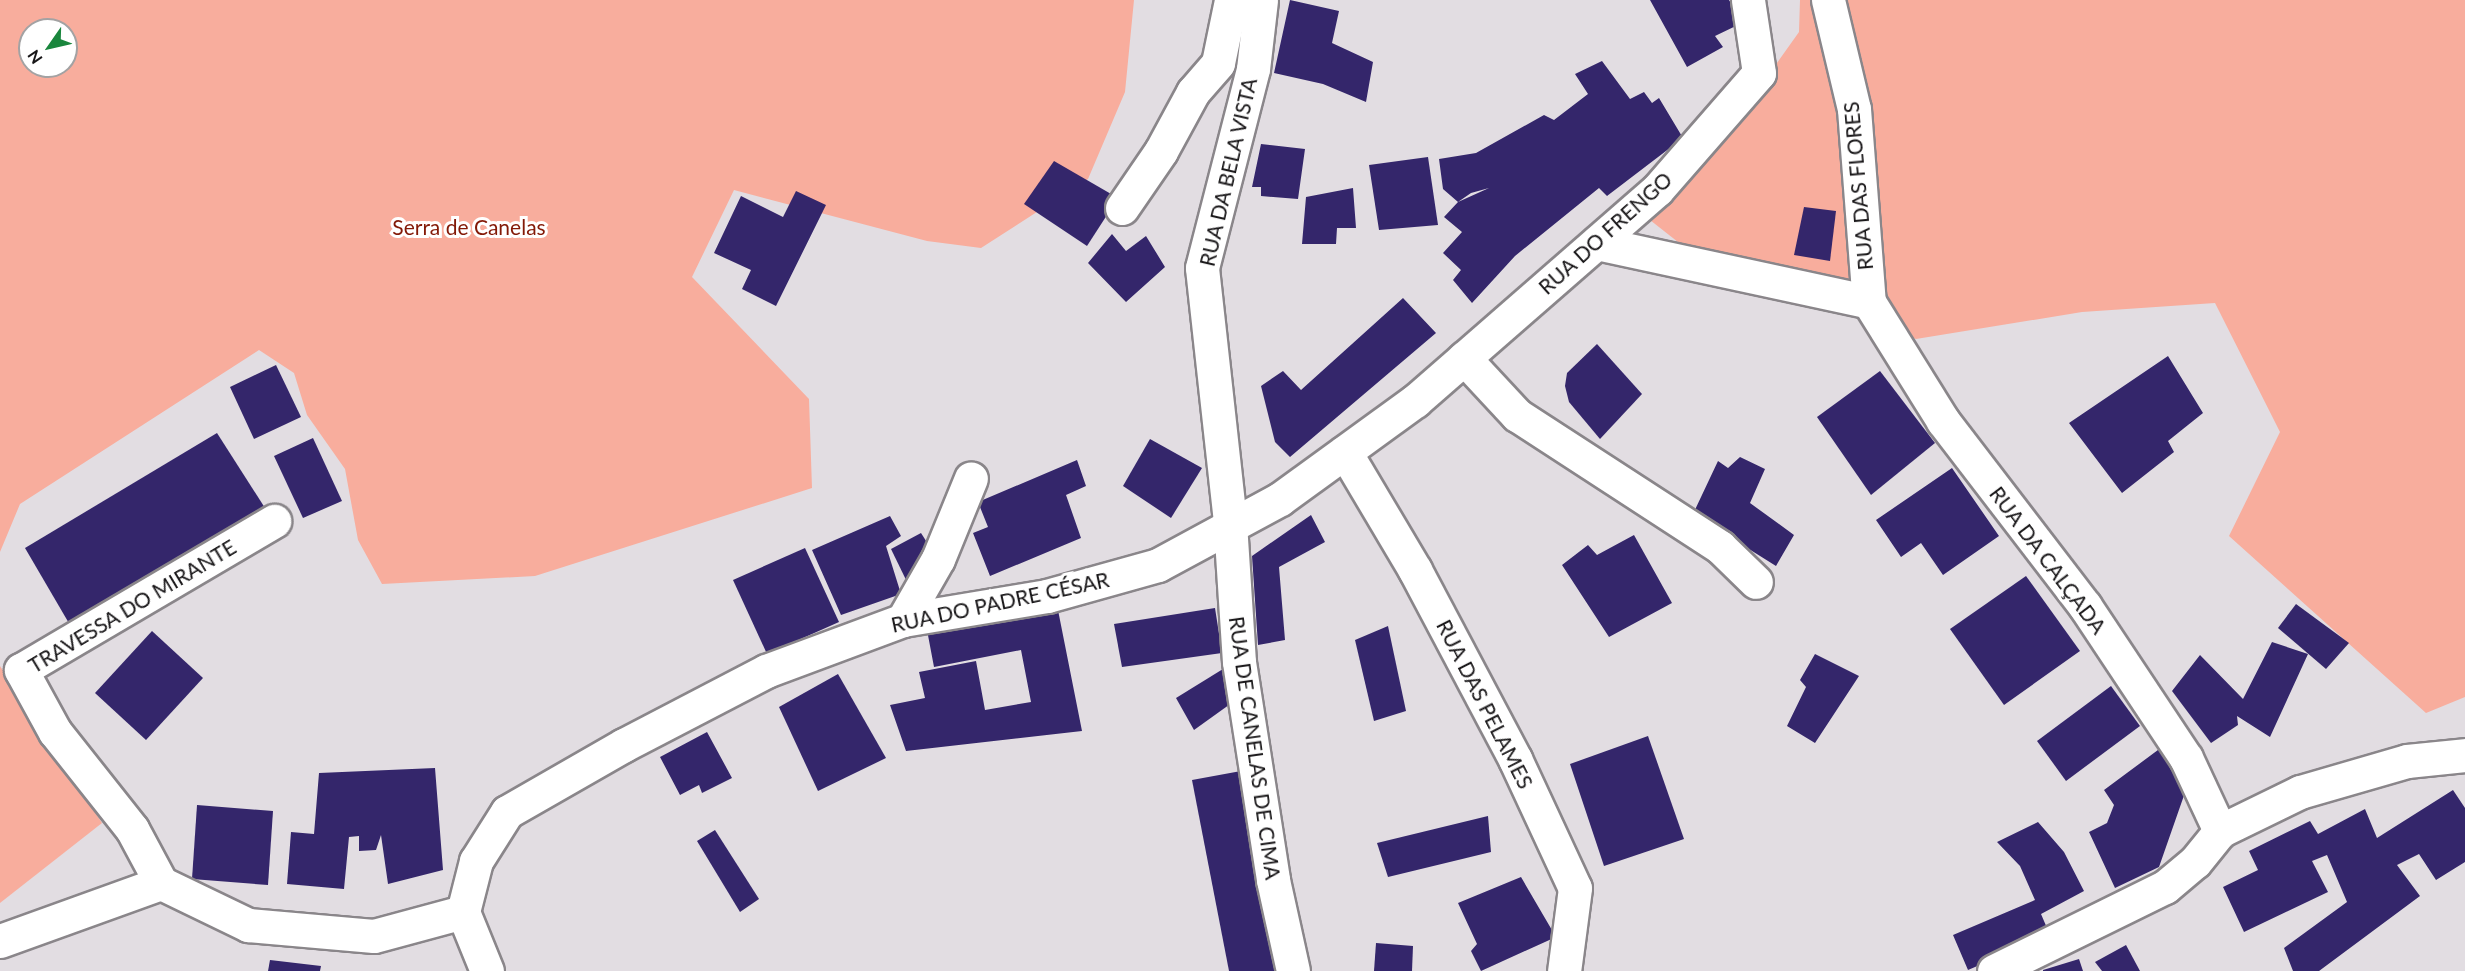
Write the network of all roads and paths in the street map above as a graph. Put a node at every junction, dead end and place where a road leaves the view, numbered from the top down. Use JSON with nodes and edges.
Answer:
{"nodes":[{"id":1,"x":1231,"y":0,"type":"edge"},
{"id":2,"x":1261,"y":0,"type":"edge"},
{"id":3,"x":1748,"y":0,"type":"edge"},
{"id":4,"x":1828,"y":0,"type":"edge"},
{"id":5,"x":1122,"y":208,"type":"dead end"},
{"id":6,"x":1597,"y":243,"type":"junction"},
{"id":7,"x":1869,"y":302,"type":"junction"},
{"id":8,"x":1464,"y":358,"type":"junction"},
{"id":9,"x":1345,"y":452,"type":"junction"},
{"id":10,"x":971,"y":478,"type":"dead end"},
{"id":11,"x":274,"y":521,"type":"dead end"},
{"id":12,"x":1230,"y":523,"type":"junction"},
{"id":13,"x":1756,"y":582,"type":"dead end"},
{"id":14,"x":903,"y":620,"type":"junction"},
{"id":15,"x":2465,"y":755,"type":"edge"},
{"id":16,"x":2220,"y":831,"type":"junction"},
{"id":17,"x":161,"y":883,"type":"junction"},
{"id":18,"x":463,"y":912,"type":"junction"},
{"id":19,"x":0,"y":941,"type":"edge"},
{"id":20,"x":487,"y":971,"type":"edge"},
{"id":21,"x":1293,"y":971,"type":"edge"},
{"id":22,"x":1564,"y":971,"type":"edge"},
{"id":23,"x":1994,"y":971,"type":"edge"}],
"edges":[{"from":1,"to":5,"type":"street"},
{"from":2,"to":12,"type":"street","name":"RUA DA BELA VISTA"},
{"from":3,"to":6,"type":"street","name":"RUA DO FRENGO"},
{"from":4,"to":7,"type":"street","name":"RUA DAS FLORES"},
{"from":6,"to":7,"type":"street"},
{"from":6,"to":8,"type":"street","name":"RUA DO FRENGO"},
{"from":7,"to":16,"type":"street","name":"RUA DA CALÇADA"},
{"from":8,"to":9,"type":"street","name":"RUA DO PADRE CÉSAR"},
{"from":8,"to":13,"type":"street"},
{"from":9,"to":12,"type":"street","name":"RUA DO PADRE CÉSAR"},
{"from":9,"to":22,"type":"street","name":"RUA DAS PELAMES"},
{"from":10,"to":14,"type":"street"},
{"from":11,"to":17,"type":"street","name":"TRAVESSA DO MIRANTE"},
{"from":12,"to":14,"type":"street","name":"RUA DO PADRE CÉSAR"},
{"from":12,"to":21,"type":"street","name":"RUA DE CANELAS DE CIMA"},
{"from":14,"to":18,"type":"street","name":"RUA DO PADRE CÉSAR"},
{"from":15,"to":16,"type":"street"},
{"from":16,"to":23,"type":"street"},
{"from":17,"to":18,"type":"street"},
{"from":17,"to":19,"type":"street"},
{"from":18,"to":20,"type":"street"}]}
